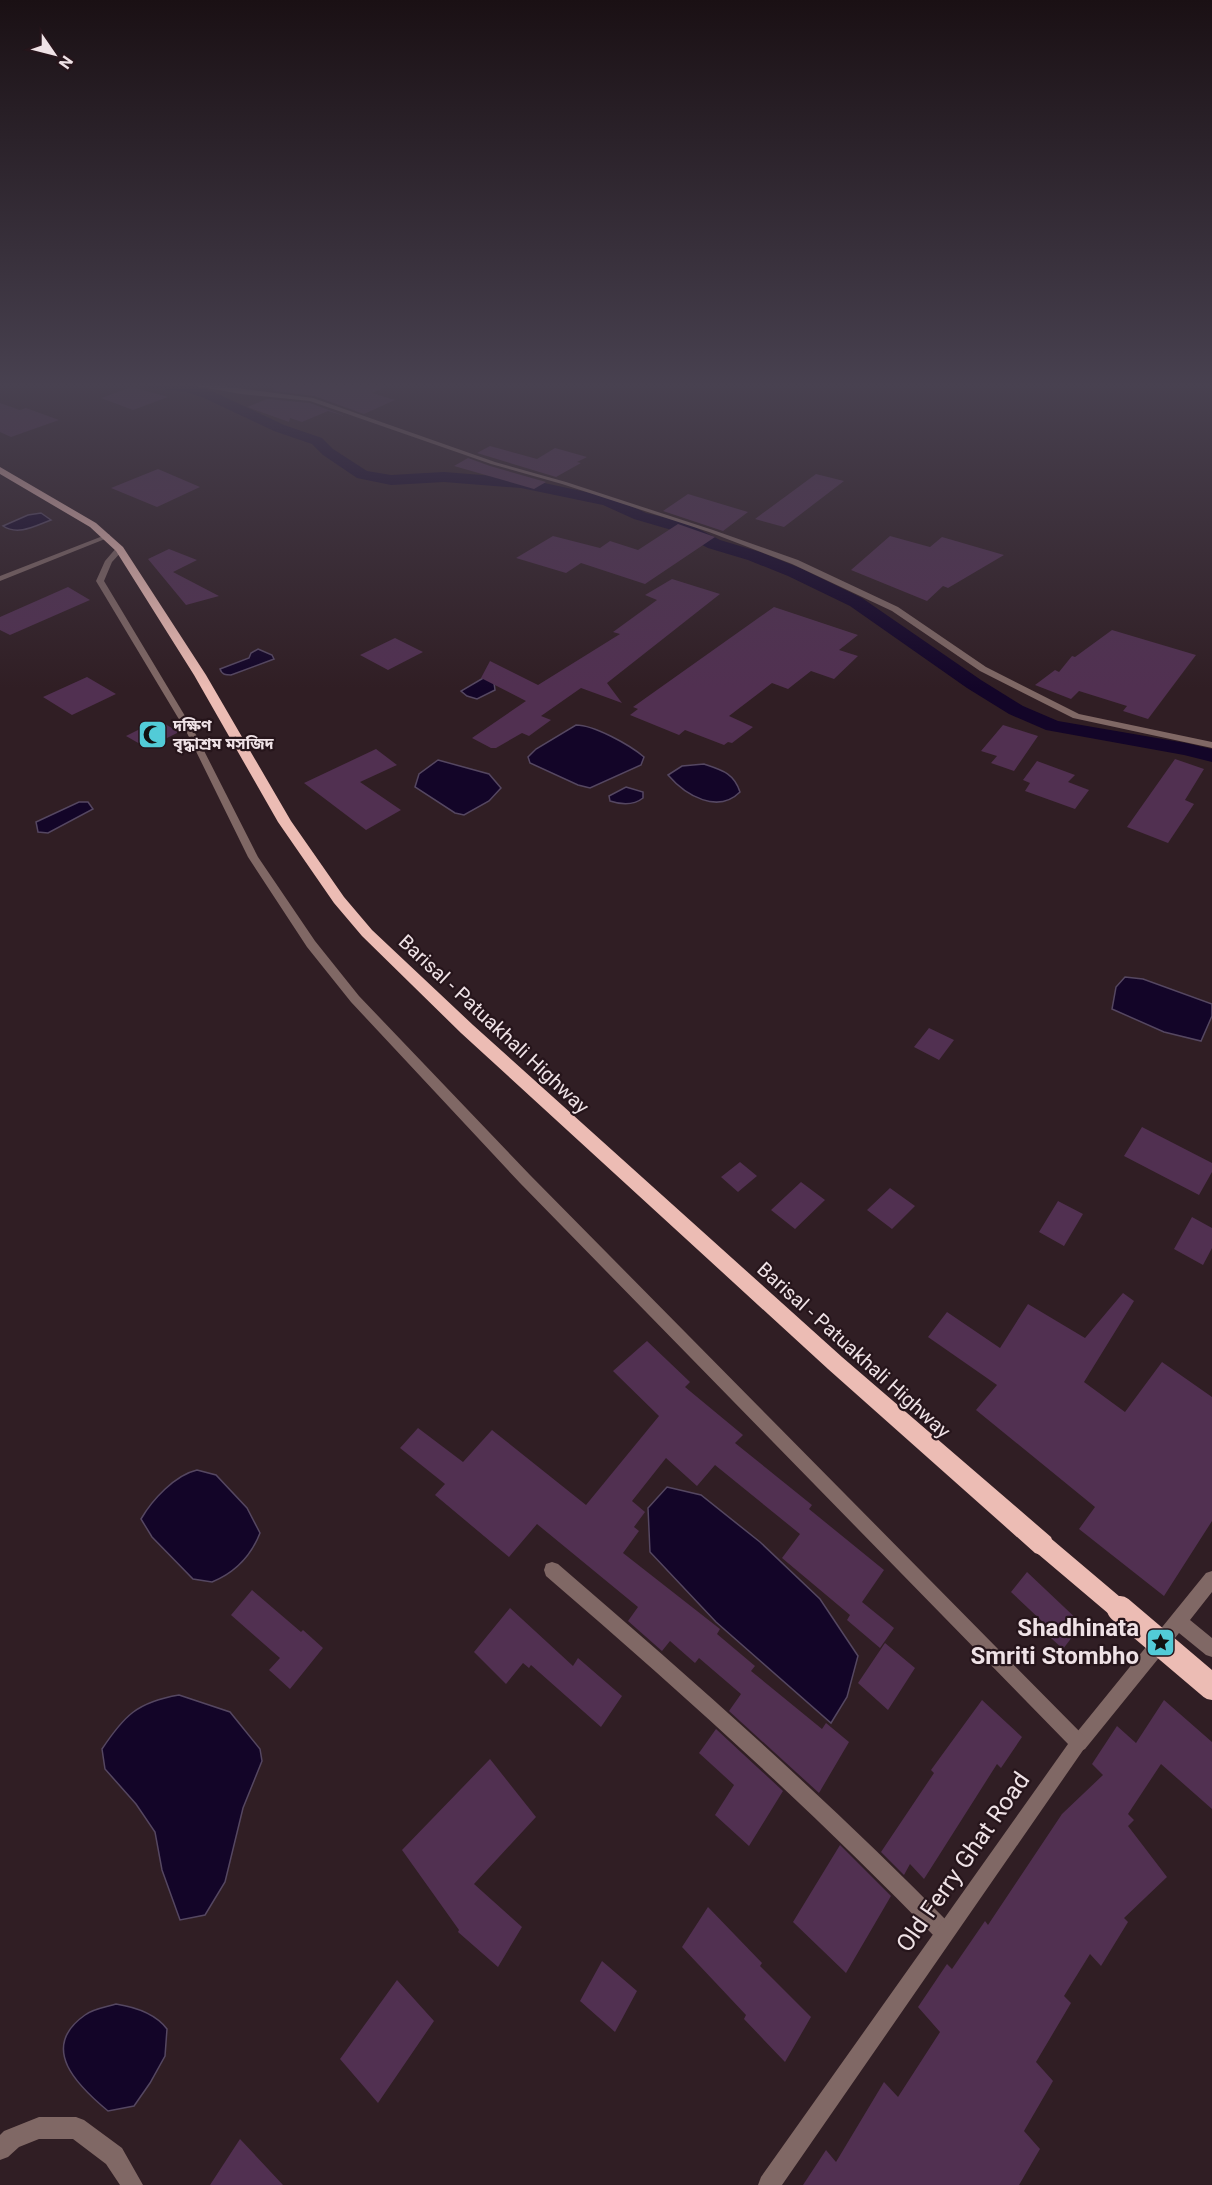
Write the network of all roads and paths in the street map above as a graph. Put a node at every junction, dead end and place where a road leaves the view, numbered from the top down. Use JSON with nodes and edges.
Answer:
{"nodes":[{"id":1,"x":24,"y":484,"type":"edge"},
{"id":2,"x":568,"y":484,"type":"edge"},
{"id":3,"x":108,"y":536,"type":"junction"},
{"id":4,"x":120,"y":549,"type":"junction"},
{"id":5,"x":0,"y":579,"type":"edge"},
{"id":6,"x":1212,"y":745,"type":"edge"},
{"id":7,"x":552,"y":1570,"type":"dead end"},
{"id":8,"x":1212,"y":1579,"type":"edge"},
{"id":9,"x":1178,"y":1621,"type":"junction"},
{"id":10,"x":1212,"y":1649,"type":"edge"},
{"id":11,"x":1212,"y":1688,"type":"edge"},
{"id":12,"x":1079,"y":1743,"type":"junction"},
{"id":13,"x":944,"y":1932,"type":"junction"},
{"id":14,"x":0,"y":2149,"type":"edge"},
{"id":15,"x":132,"y":2185,"type":"edge"},
{"id":16,"x":769,"y":2185,"type":"edge"}],
"edges":[{"from":1,"to":3,"type":"highway","name":"Barisal - Patuakhali Highway"},
{"from":2,"to":6,"type":"street"},
{"from":3,"to":4,"type":"highway","name":"Barisal - Patuakhali Highway"},
{"from":3,"to":5,"type":"street"},
{"from":4,"to":11,"type":"highway","name":"Barisal - Patuakhali Highway","bridge":true},
{"from":4,"to":12,"type":"street"},
{"from":7,"to":13,"type":"street"},
{"from":8,"to":9,"type":"street","name":"Old Ferry Ghat Road"},
{"from":9,"to":10,"type":"street"},
{"from":9,"to":12,"type":"street","name":"Old Ferry Ghat Road"},
{"from":12,"to":13,"type":"street","name":"Old Ferry Ghat Road"},
{"from":13,"to":16,"type":"street","name":"Old Ferry Ghat Road"},
{"from":14,"to":15,"type":"street"}]}
